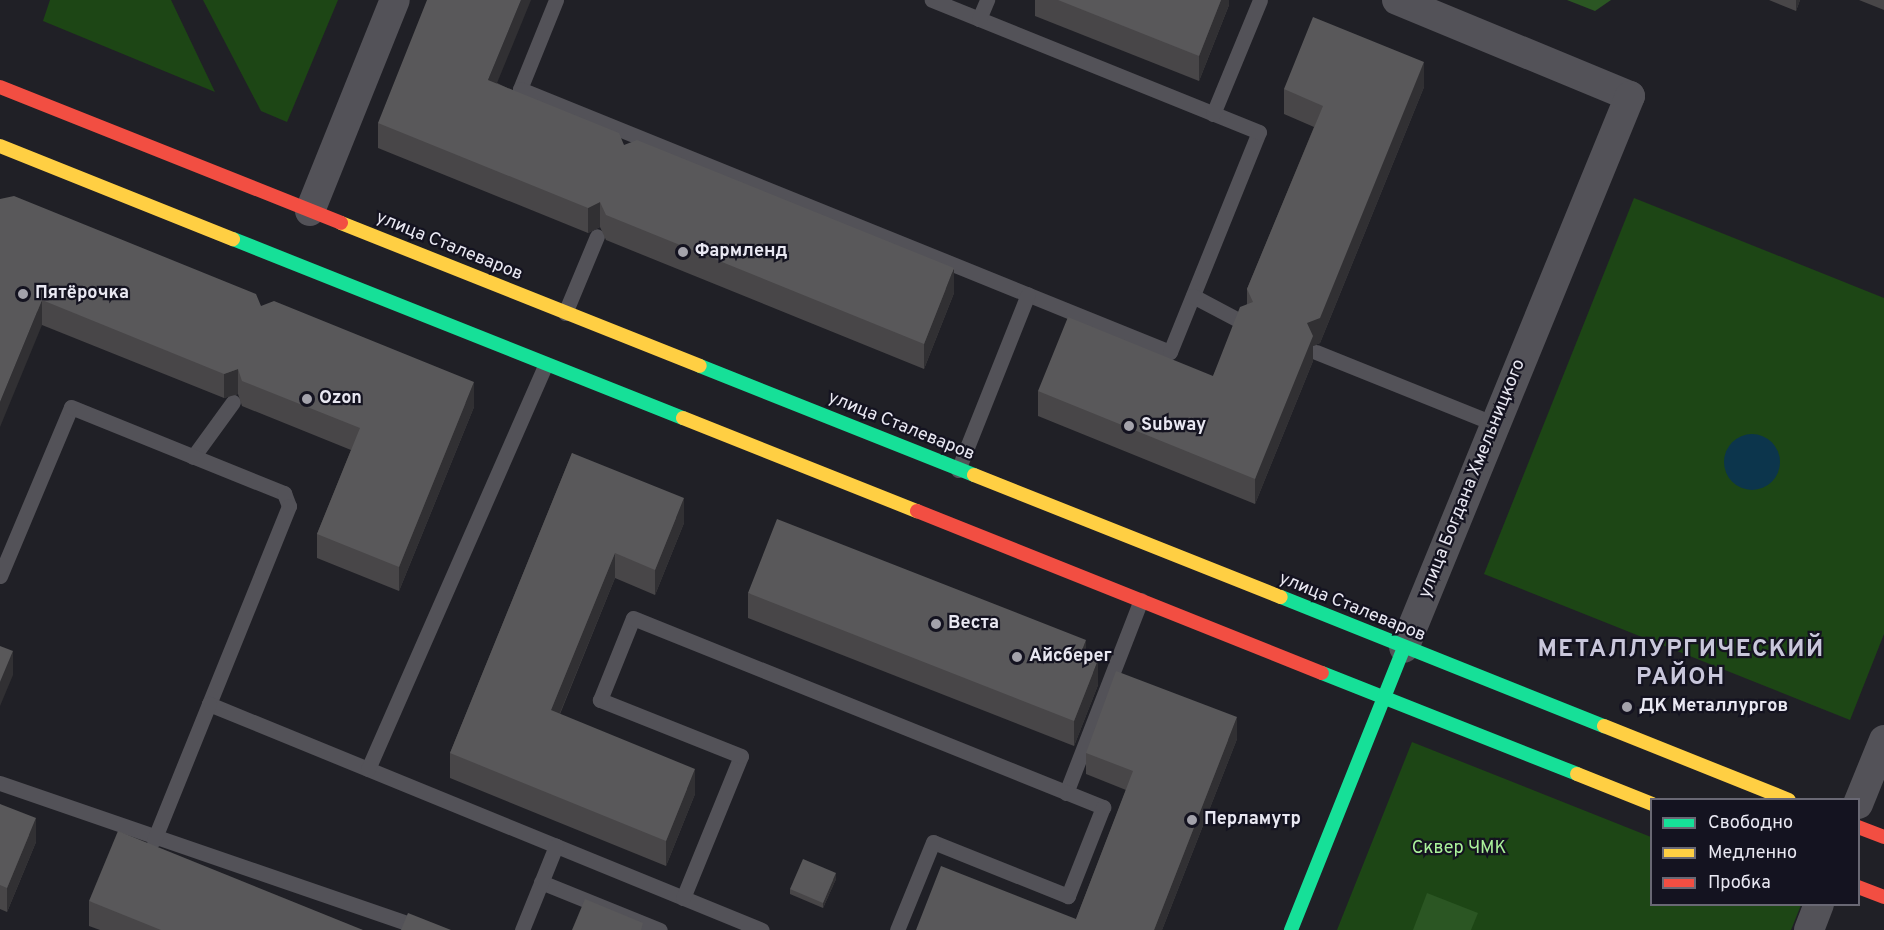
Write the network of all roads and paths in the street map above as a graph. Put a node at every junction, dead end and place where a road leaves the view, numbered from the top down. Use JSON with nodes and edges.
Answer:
{"nodes":[{"id":1,"x":395,"y":0,"type":"edge"},
{"id":2,"x":556,"y":0,"type":"edge"},
{"id":3,"x":932,"y":0,"type":"edge"},
{"id":4,"x":987,"y":0,"type":"edge"},
{"id":5,"x":1260,"y":0,"type":"edge"},
{"id":6,"x":1397,"y":0,"type":"edge"},
{"id":7,"x":979,"y":19,"type":"junction"},
{"id":8,"x":0,"y":87,"type":"edge"},
{"id":9,"x":1213,"y":114,"type":"junction"},
{"id":10,"x":639,"y":136,"type":"junction"},
{"id":11,"x":0,"y":146,"type":"edge"},
{"id":12,"x":632,"y":153,"type":"edge"},
{"id":13,"x":310,"y":211,"type":"junction"},
{"id":14,"x":597,"y":236,"type":"edge"},
{"id":15,"x":1028,"y":294,"type":"junction"},
{"id":16,"x":1193,"y":296,"type":"junction"},
{"id":17,"x":565,"y":313,"type":"junction"},
{"id":18,"x":1244,"y":323,"type":"edge"},
{"id":19,"x":1316,"y":352,"type":"edge"},
{"id":20,"x":546,"y":363,"type":"junction"},
{"id":21,"x":233,"y":402,"type":"edge"},
{"id":22,"x":1495,"y":424,"type":"junction"},
{"id":23,"x":192,"y":457,"type":"junction"},
{"id":24,"x":958,"y":470,"type":"junction"},
{"id":25,"x":0,"y":576,"type":"edge"},
{"id":26,"x":1141,"y":600,"type":"junction"},
{"id":27,"x":1404,"y":648,"type":"junction"},
{"id":28,"x":1384,"y":697,"type":"junction"},
{"id":29,"x":209,"y":704,"type":"junction"},
{"id":30,"x":1884,"y":740,"type":"edge"},
{"id":31,"x":368,"y":769,"type":"junction"},
{"id":32,"x":0,"y":783,"type":"edge"},
{"id":33,"x":1066,"y":792,"type":"junction"},
{"id":34,"x":1784,"y":798,"type":"edge"},
{"id":35,"x":1860,"y":799,"type":"edge"},
{"id":36,"x":1650,"y":803,"type":"edge"},
{"id":37,"x":1860,"y":828,"type":"edge"},
{"id":38,"x":1884,"y":837,"type":"edge"},
{"id":39,"x":154,"y":840,"type":"junction"},
{"id":40,"x":556,"y":846,"type":"junction"},
{"id":41,"x":541,"y":882,"type":"junction"},
{"id":42,"x":1860,"y":887,"type":"edge"},
{"id":43,"x":1884,"y":897,"type":"edge"},
{"id":44,"x":683,"y":898,"type":"junction"},
{"id":45,"x":1818,"y":906,"type":"edge"},
{"id":46,"x":427,"y":930,"type":"edge"},
{"id":47,"x":522,"y":930,"type":"edge"},
{"id":48,"x":660,"y":930,"type":"edge"},
{"id":49,"x":762,"y":930,"type":"edge"},
{"id":50,"x":897,"y":930,"type":"edge"},
{"id":51,"x":1291,"y":930,"type":"edge"},
{"id":52,"x":1809,"y":930,"type":"edge"}],
"edges":[{"from":1,"to":13,"type":"street"},
{"from":2,"to":10,"type":"lane"},
{"from":3,"to":7,"type":"lane"},
{"from":4,"to":7,"type":"lane"},
{"from":5,"to":9,"type":"lane"},
{"from":6,"to":22,"type":"street","name":"улица Богдана Хмельницкого"},
{"from":7,"to":9,"type":"lane"},
{"from":8,"to":13,"type":"main road","name":"улица Сталеваров"},
{"from":9,"to":16,"type":"lane"},
{"from":10,"to":12,"type":"lane"},
{"from":10,"to":15,"type":"lane"},
{"from":11,"to":20,"type":"main road"},
{"from":13,"to":17,"type":"main road","name":"улица Сталеваров"},
{"from":14,"to":17,"type":"lane"},
{"from":15,"to":16,"type":"lane"},
{"from":15,"to":24,"type":"lane"},
{"from":16,"to":18,"type":"lane"},
{"from":17,"to":24,"type":"main road","name":"улица Сталеваров"},
{"from":19,"to":22,"type":"lane"},
{"from":20,"to":26,"type":"main road"},
{"from":20,"to":31,"type":"lane"},
{"from":21,"to":23,"type":"lane"},
{"from":22,"to":27,"type":"street","name":"улица Богдана Хмельницкого"},
{"from":23,"to":25,"type":"lane"},
{"from":23,"to":29,"type":"lane"},
{"from":24,"to":27,"type":"main road","name":"улица Сталеваров"},
{"from":26,"to":28,"type":"main road"},
{"from":26,"to":33,"type":"lane"},
{"from":27,"to":28,"type":"main road","name":"улица Богдана Хмельницкого"},
{"from":27,"to":34,"type":"main road","name":"улица Сталеваров"},
{"from":28,"to":36,"type":"main road"},
{"from":28,"to":51,"type":"main road","name":"улица Богдана Хмельницкого"},
{"from":29,"to":31,"type":"lane"},
{"from":29,"to":39,"type":"lane"},
{"from":30,"to":35,"type":"street"},
{"from":31,"to":40,"type":"lane"},
{"from":32,"to":39,"type":"lane"},
{"from":33,"to":44,"type":"lane"},
{"from":33,"to":50,"type":"lane"},
{"from":37,"to":38,"type":"main road"},
{"from":39,"to":46,"type":"lane"},
{"from":40,"to":41,"type":"lane"},
{"from":40,"to":44,"type":"lane"},
{"from":41,"to":47,"type":"lane"},
{"from":41,"to":48,"type":"lane"},
{"from":42,"to":43,"type":"main road"},
{"from":44,"to":49,"type":"lane"},
{"from":45,"to":52,"type":"street"}]}
